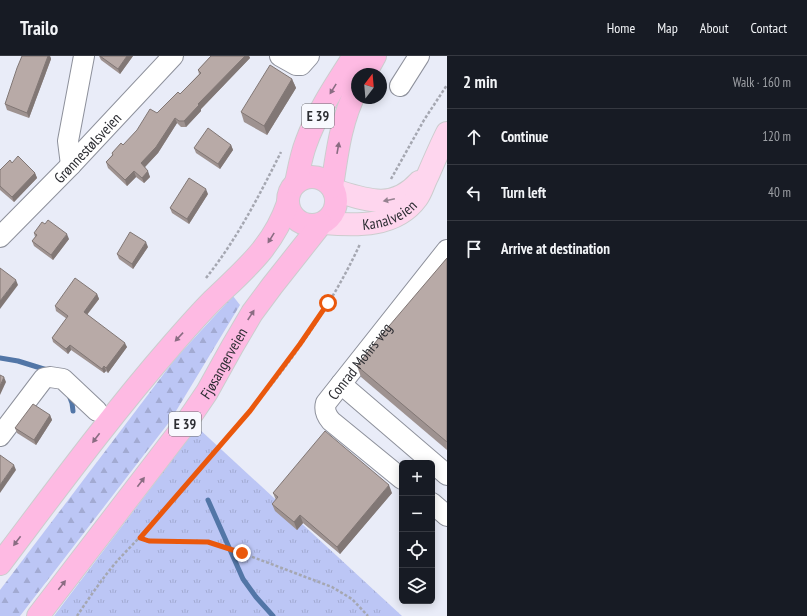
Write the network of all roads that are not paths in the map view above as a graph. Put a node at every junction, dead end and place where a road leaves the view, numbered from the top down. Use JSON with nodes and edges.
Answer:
{"nodes":[{"id":1,"x":84,"y":56,"type":"edge"},
{"id":2,"x":173,"y":56,"type":"edge"},
{"id":3,"x":280,"y":56,"type":"edge"},
{"id":4,"x":309,"y":56,"type":"edge"},
{"id":5,"x":354,"y":56,"type":"edge"},
{"id":6,"x":376,"y":56,"type":"edge"},
{"id":7,"x":419,"y":56,"type":"edge"},
{"id":8,"x":369,"y":68,"type":"edge"},
{"id":9,"x":400,"y":86,"type":"dead end"},
{"id":10,"x":351,"y":101,"type":"edge"},
{"id":11,"x":447,"y":133,"type":"edge"},
{"id":12,"x":72,"y":165,"type":"junction"},
{"id":13,"x":430,"y":169,"type":"junction"},
{"id":14,"x":296,"y":183,"type":"junction"},
{"id":15,"x":333,"y":188,"type":"junction"},
{"id":16,"x":288,"y":203,"type":"junction"},
{"id":17,"x":323,"y":224,"type":"junction"},
{"id":18,"x":0,"y":237,"type":"edge"},
{"id":19,"x":447,"y":250,"type":"edge"},
{"id":20,"x":341,"y":384,"type":"junction"},
{"id":21,"x":97,"y":411,"type":"dead end"},
{"id":22,"x":0,"y":436,"type":"edge"},
{"id":23,"x":447,"y":475,"type":"edge"},
{"id":24,"x":399,"y":476,"type":"edge"},
{"id":25,"x":435,"y":506,"type":"edge"},
{"id":26,"x":447,"y":516,"type":"edge"},
{"id":27,"x":0,"y":564,"type":"edge"},
{"id":28,"x":38,"y":616,"type":"edge"}],
"edges":[{"from":1,"to":12,"type":"street"},
{"from":2,"to":12,"type":"street","name":"Grønnestølsveien"},
{"from":3,"to":4,"type":"street"},
{"from":5,"to":14,"type":"highway","number":"E 39","one_way":true},
{"from":6,"to":8,"type":"highway"},
{"from":7,"to":9,"type":"street"},
{"from":15,"to":10,"type":"highway","number":"E 39","one_way":true},
{"from":11,"to":13,"type":"main road","name":"Kanalveien"},
{"from":12,"to":18,"type":"street","name":"Grønnestølsveien"},
{"from":13,"to":15,"type":"main road","name":"Kanalveien","one_way":true},
{"from":13,"to":17,"type":"main road","name":"Kanalveien"},
{"from":14,"to":15,"type":"highway"},
{"from":14,"to":16,"type":"highway","number":"E 39"},
{"from":15,"to":17,"type":"highway","number":"E 39"},
{"from":16,"to":17,"type":"highway"},
{"from":16,"to":27,"type":"highway","number":"E 39","one_way":true},
{"from":28,"to":17,"type":"highway","name":"Fjøsangerveien","number":"E 39","one_way":true},
{"from":19,"to":20,"type":"street","name":"Conrad Mohrs veg"},
{"from":20,"to":23,"type":"street"},
{"from":20,"to":24,"type":"street","name":"Conrad Mohrs veg"},
{"from":21,"to":22,"type":"street"},
{"from":25,"to":26,"type":"street"}]}
